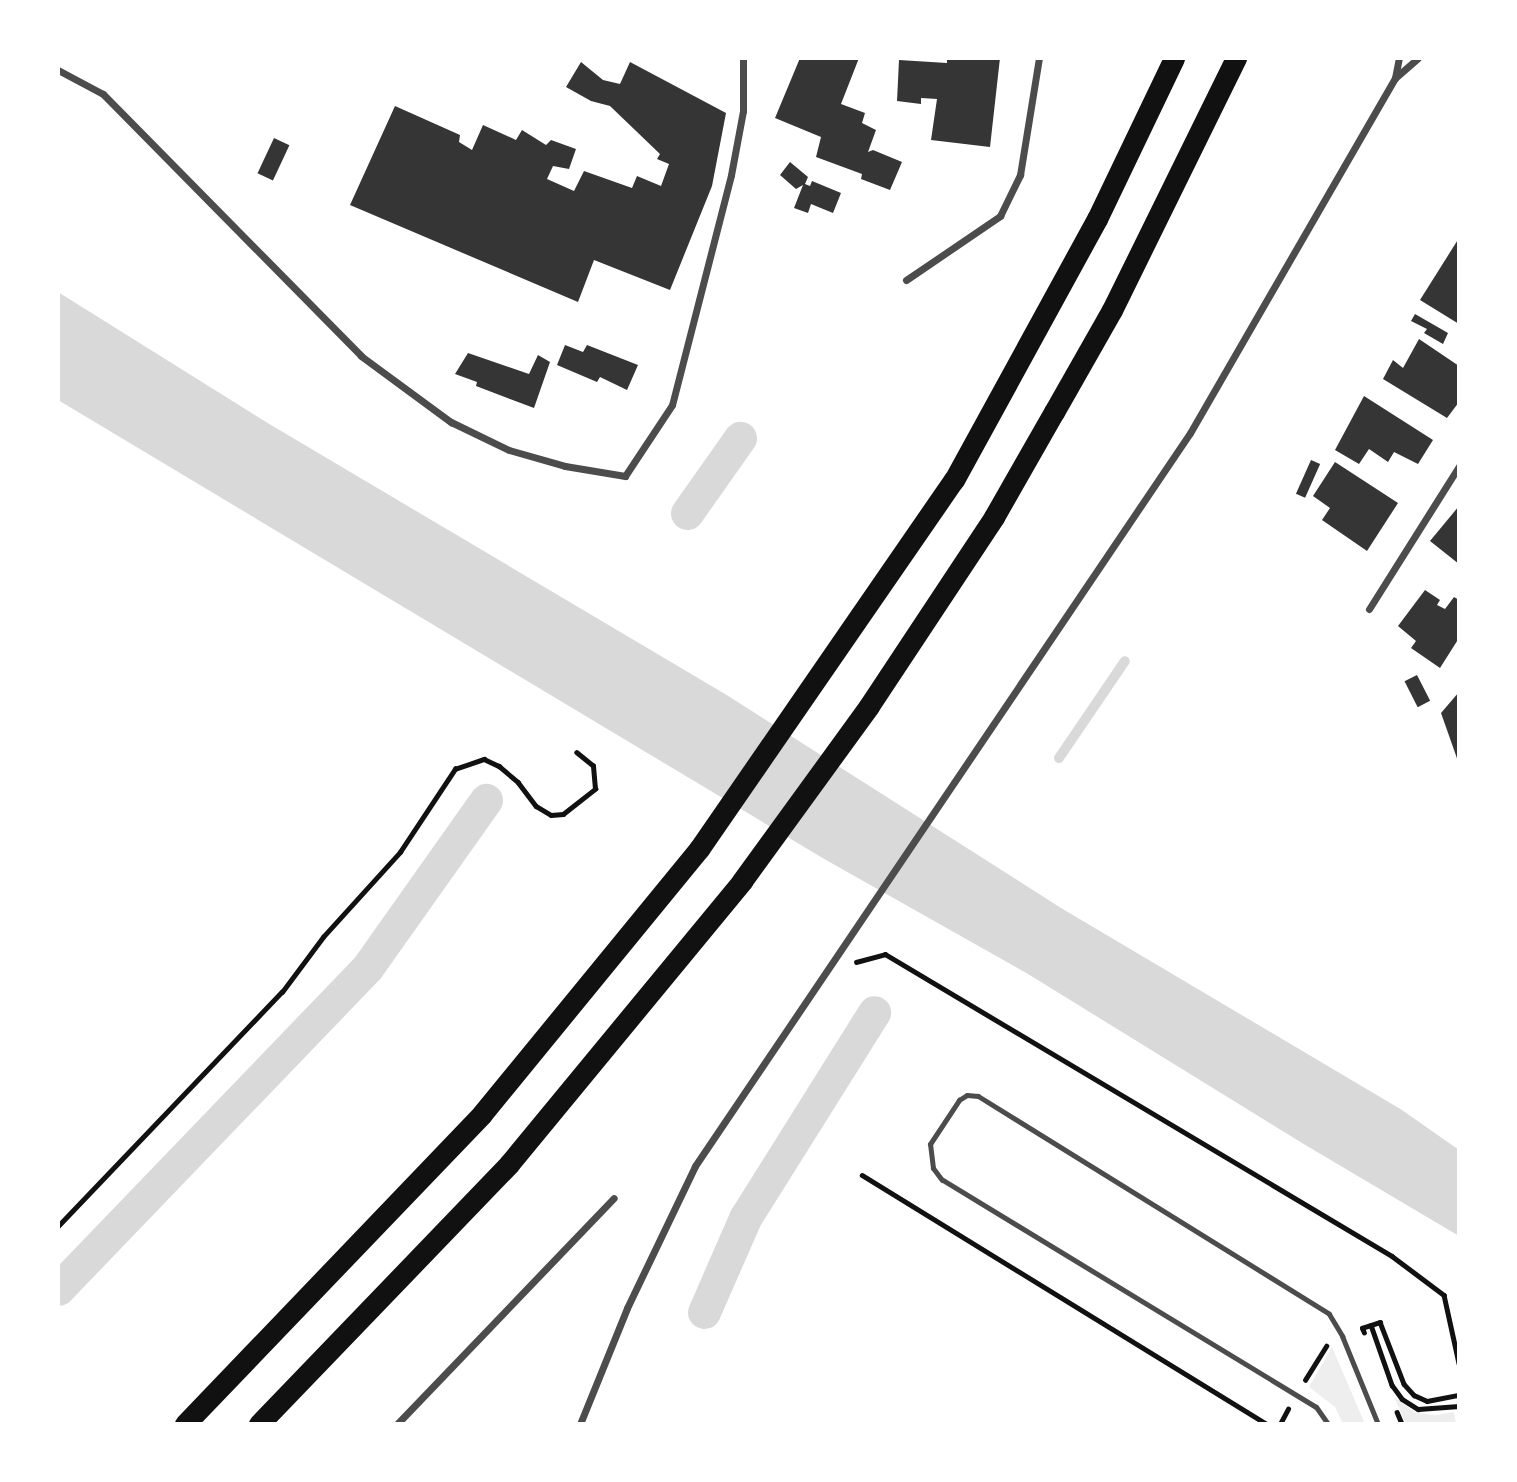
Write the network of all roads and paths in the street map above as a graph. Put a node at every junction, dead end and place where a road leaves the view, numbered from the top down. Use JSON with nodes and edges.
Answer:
{"nodes":[{"id":1,"x":743,"y":58,"type":"edge"},
{"id":2,"x":1039,"y":58,"type":"edge"},
{"id":3,"x":1174,"y":58,"type":"edge"},
{"id":4,"x":1236,"y":58,"type":"edge"},
{"id":5,"x":1399,"y":58,"type":"edge"},
{"id":6,"x":1418,"y":58,"type":"edge"},
{"id":7,"x":58,"y":70,"type":"edge"},
{"id":8,"x":1395,"y":78,"type":"junction"},
{"id":9,"x":906,"y":280,"type":"dead end"},
{"id":10,"x":1459,"y":466,"type":"edge"},
{"id":11,"x":1369,"y":609,"type":"dead end"},
{"id":12,"x":576,"y":753,"type":"dead end"},
{"id":13,"x":829,"y":969,"type":"junction"},
{"id":14,"x":862,"y":1175,"type":"dead end"},
{"id":15,"x":614,"y":1198,"type":"dead end"},
{"id":16,"x":58,"y":1226,"type":"edge"},
{"id":17,"x":1371,"y":1325,"type":"junction"},
{"id":18,"x":1362,"y":1328,"type":"dead end"},
{"id":19,"x":1328,"y":1342,"type":"dead end"},
{"id":20,"x":1459,"y":1363,"type":"edge"},
{"id":21,"x":1304,"y":1381,"type":"dead end"},
{"id":22,"x":1458,"y":1395,"type":"edge"},
{"id":23,"x":1459,"y":1405,"type":"edge"},
{"id":24,"x":1288,"y":1409,"type":"dead end"},
{"id":25,"x":185,"y":1424,"type":"edge"},
{"id":26,"x":259,"y":1424,"type":"edge"},
{"id":27,"x":397,"y":1424,"type":"edge"},
{"id":28,"x":580,"y":1424,"type":"edge"},
{"id":29,"x":1266,"y":1424,"type":"edge"},
{"id":30,"x":1279,"y":1424,"type":"edge"},
{"id":31,"x":1328,"y":1424,"type":"edge"},
{"id":32,"x":1378,"y":1424,"type":"edge"}],
"edges":[{"from":1,"to":7,"type":"street"},
{"from":2,"to":9,"type":"street"},
{"from":3,"to":25,"type":"highway"},
{"from":4,"to":26,"type":"highway"},
{"from":5,"to":8,"type":"street"},
{"from":6,"to":8,"type":"street"},
{"from":8,"to":13,"type":"street"},
{"from":10,"to":11,"type":"street"},
{"from":12,"to":16,"type":"path"},
{"from":13,"to":20,"type":"path"},
{"from":13,"to":28,"type":"street"},
{"from":14,"to":29,"type":"path"},
{"from":15,"to":27,"type":"street"},
{"from":17,"to":18,"type":"path"},
{"from":17,"to":22,"type":"path"},
{"from":17,"to":23,"type":"path"},
{"from":19,"to":21,"type":"path"},
{"from":22,"to":23,"type":"path"},
{"from":24,"to":30,"type":"path"},
{"from":31,"to":32,"type":"lane"}]}
